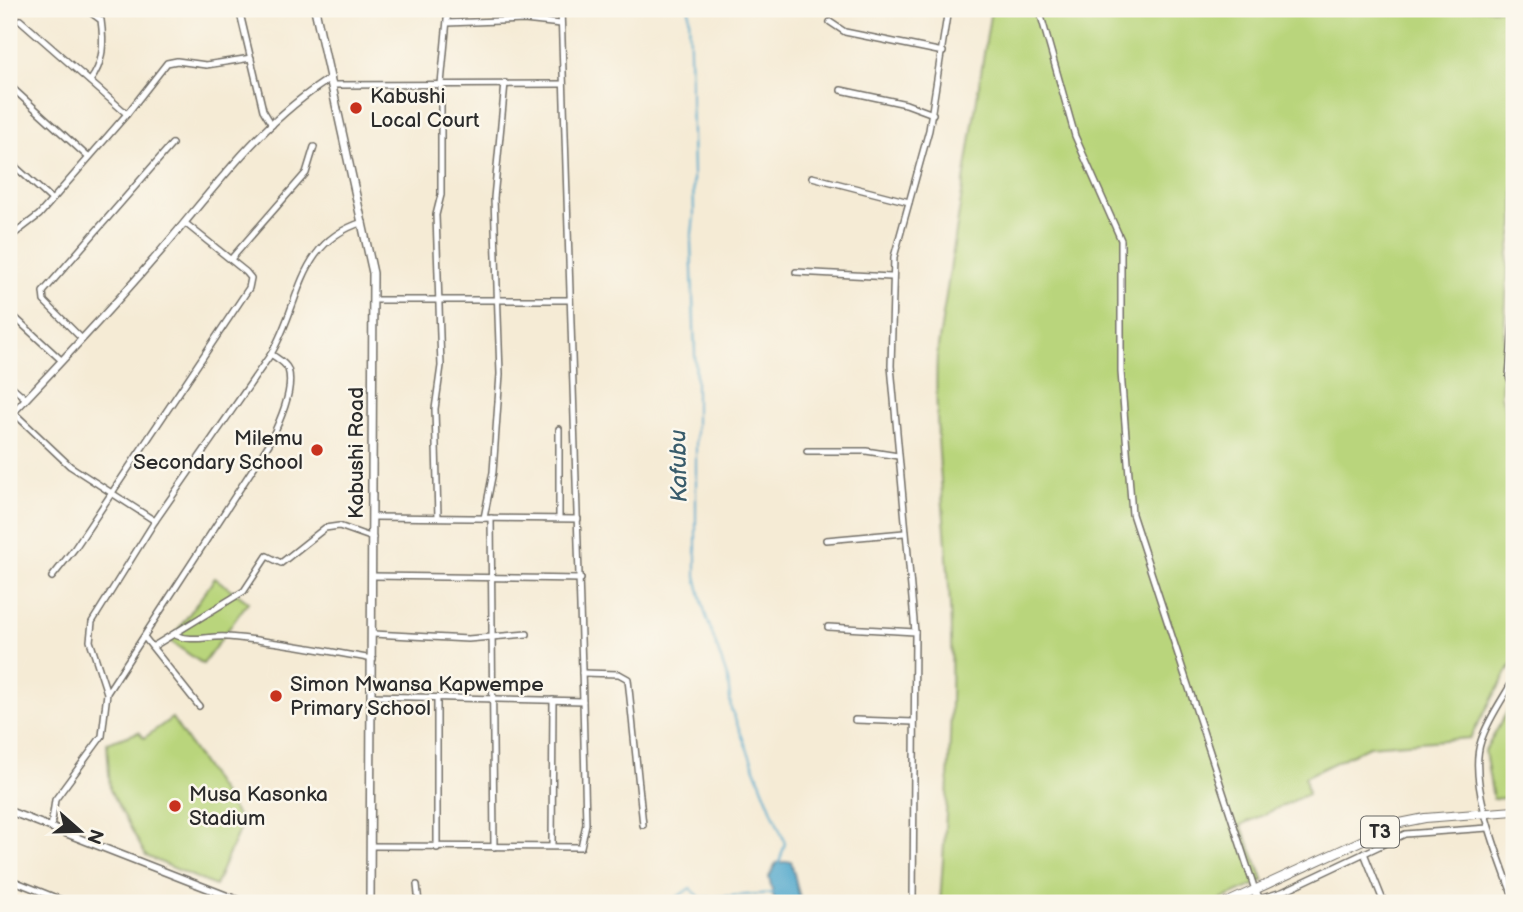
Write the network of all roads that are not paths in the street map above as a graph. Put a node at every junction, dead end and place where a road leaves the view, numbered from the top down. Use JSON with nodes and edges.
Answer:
{"nodes":[{"id":1,"x":86,"y":9,"type":"edge"},
{"id":2,"x":239,"y":9,"type":"edge"},
{"id":3,"x":316,"y":9,"type":"edge"},
{"id":4,"x":448,"y":9,"type":"edge"},
{"id":5,"x":561,"y":9,"type":"edge"},
{"id":6,"x":948,"y":9,"type":"edge"},
{"id":7,"x":1039,"y":9,"type":"edge"},
{"id":8,"x":20,"y":20,"type":"dead end"},
{"id":9,"x":830,"y":22,"type":"dead end"},
{"id":10,"x":447,"y":23,"type":"junction"},
{"id":11,"x":561,"y":24,"type":"junction"},
{"id":12,"x":943,"y":52,"type":"junction"},
{"id":13,"x":251,"y":58,"type":"junction"},
{"id":14,"x":90,"y":81,"type":"junction"},
{"id":15,"x":332,"y":82,"type":"junction"},
{"id":16,"x":505,"y":83,"type":"junction"},
{"id":17,"x":441,"y":84,"type":"junction"},
{"id":18,"x":563,"y":84,"type":"junction"},
{"id":19,"x":9,"y":85,"type":"edge"},
{"id":20,"x":841,"y":90,"type":"dead end"},
{"id":21,"x":128,"y":114,"type":"junction"},
{"id":22,"x":933,"y":114,"type":"junction"},
{"id":23,"x":272,"y":125,"type":"junction"},
{"id":24,"x":172,"y":144,"type":"dead end"},
{"id":25,"x":314,"y":147,"type":"dead end"},
{"id":26,"x":88,"y":158,"type":"junction"},
{"id":27,"x":9,"y":161,"type":"edge"},
{"id":28,"x":812,"y":177,"type":"dead end"},
{"id":29,"x":51,"y":199,"type":"junction"},
{"id":30,"x":909,"y":202,"type":"junction"},
{"id":31,"x":363,"y":222,"type":"junction"},
{"id":32,"x":185,"y":223,"type":"junction"},
{"id":33,"x":9,"y":238,"type":"edge"},
{"id":34,"x":231,"y":259,"type":"junction"},
{"id":35,"x":796,"y":272,"type":"dead end"},
{"id":36,"x":891,"y":277,"type":"junction"},
{"id":37,"x":374,"y":300,"type":"junction"},
{"id":38,"x":439,"y":300,"type":"junction"},
{"id":39,"x":499,"y":300,"type":"junction"},
{"id":40,"x":570,"y":300,"type":"junction"},
{"id":41,"x":1514,"y":311,"type":"edge"},
{"id":42,"x":9,"y":312,"type":"edge"},
{"id":43,"x":81,"y":338,"type":"junction"},
{"id":44,"x":271,"y":354,"type":"junction"},
{"id":45,"x":60,"y":359,"type":"junction"},
{"id":46,"x":9,"y":384,"type":"edge"},
{"id":47,"x":1514,"y":389,"type":"edge"},
{"id":48,"x":24,"y":398,"type":"junction"},
{"id":49,"x":11,"y":414,"type":"edge"},
{"id":50,"x":559,"y":429,"type":"dead end"},
{"id":51,"x":807,"y":451,"type":"dead end"},
{"id":52,"x":898,"y":456,"type":"junction"},
{"id":53,"x":110,"y":495,"type":"junction"},
{"id":54,"x":373,"y":517,"type":"junction"},
{"id":55,"x":438,"y":517,"type":"junction"},
{"id":56,"x":484,"y":518,"type":"junction"},
{"id":57,"x":491,"y":518,"type":"junction"},
{"id":58,"x":559,"y":519,"type":"junction"},
{"id":59,"x":578,"y":519,"type":"junction"},
{"id":60,"x":155,"y":521,"type":"junction"},
{"id":61,"x":904,"y":533,"type":"junction"},
{"id":62,"x":373,"y":538,"type":"junction"},
{"id":63,"x":827,"y":540,"type":"dead end"},
{"id":64,"x":373,"y":576,"type":"junction"},
{"id":65,"x":52,"y":577,"type":"dead end"},
{"id":66,"x":492,"y":578,"type":"junction"},
{"id":67,"x":580,"y":579,"type":"junction"},
{"id":68,"x":828,"y":627,"type":"dead end"},
{"id":69,"x":915,"y":632,"type":"junction"},
{"id":70,"x":373,"y":634,"type":"junction"},
{"id":71,"x":527,"y":634,"type":"dead end"},
{"id":72,"x":175,"y":635,"type":"junction"},
{"id":73,"x":145,"y":638,"type":"junction"},
{"id":74,"x":490,"y":638,"type":"junction"},
{"id":75,"x":154,"y":646,"type":"junction"},
{"id":76,"x":373,"y":659,"type":"junction"},
{"id":77,"x":582,"y":673,"type":"junction"},
{"id":78,"x":1514,"y":679,"type":"edge"},
{"id":79,"x":107,"y":692,"type":"junction"},
{"id":80,"x":372,"y":696,"type":"junction"},
{"id":81,"x":437,"y":698,"type":"junction"},
{"id":82,"x":494,"y":699,"type":"junction"},
{"id":83,"x":553,"y":700,"type":"junction"},
{"id":84,"x":583,"y":701,"type":"junction"},
{"id":85,"x":199,"y":705,"type":"dead end"},
{"id":86,"x":855,"y":720,"type":"dead end"},
{"id":87,"x":914,"y":722,"type":"junction"},
{"id":88,"x":9,"y":811,"type":"edge"},
{"id":89,"x":1514,"y":811,"type":"edge"},
{"id":90,"x":1484,"y":814,"type":"junction"},
{"id":91,"x":643,"y":825,"type":"dead end"},
{"id":92,"x":51,"y":828,"type":"junction"},
{"id":93,"x":1488,"y":828,"type":"junction"},
{"id":94,"x":370,"y":846,"type":"junction"},
{"id":95,"x":552,"y":846,"type":"junction"},
{"id":96,"x":494,"y":847,"type":"junction"},
{"id":97,"x":437,"y":848,"type":"junction"},
{"id":98,"x":1364,"y":853,"type":"junction"},
{"id":99,"x":9,"y":879,"type":"edge"},
{"id":100,"x":417,"y":885,"type":"dead end"},
{"id":101,"x":1255,"y":890,"type":"junction"},
{"id":102,"x":1514,"y":899,"type":"edge"},
{"id":103,"x":1259,"y":901,"type":"edge"},
{"id":104,"x":69,"y":903,"type":"edge"},
{"id":105,"x":246,"y":903,"type":"edge"},
{"id":106,"x":370,"y":903,"type":"edge"},
{"id":107,"x":419,"y":903,"type":"edge"},
{"id":108,"x":913,"y":903,"type":"edge"},
{"id":109,"x":1226,"y":903,"type":"edge"},
{"id":110,"x":1384,"y":903,"type":"edge"}],
"edges":[{"from":1,"to":14,"type":"street"},
{"from":2,"to":13,"type":"street"},
{"from":3,"to":15,"type":"main road","name":"Kabushi Road"},
{"from":4,"to":10,"type":"street"},
{"from":5,"to":11,"type":"street"},
{"from":6,"to":12,"type":"street"},
{"from":7,"to":101,"type":"street"},
{"from":8,"to":14,"type":"street"},
{"from":9,"to":12,"type":"street"},
{"from":10,"to":11,"type":"street"},
{"from":10,"to":17,"type":"street"},
{"from":11,"to":18,"type":"street"},
{"from":12,"to":22,"type":"street"},
{"from":13,"to":21,"type":"street"},
{"from":13,"to":23,"type":"street"},
{"from":14,"to":21,"type":"street"},
{"from":15,"to":17,"type":"street"},
{"from":15,"to":23,"type":"street"},
{"from":15,"to":31,"type":"main road","name":"Kabushi Road"},
{"from":16,"to":17,"type":"street"},
{"from":16,"to":18,"type":"street"},
{"from":16,"to":39,"type":"street"},
{"from":17,"to":38,"type":"street"},
{"from":18,"to":40,"type":"street"},
{"from":19,"to":26,"type":"street"},
{"from":20,"to":22,"type":"street"},
{"from":21,"to":26,"type":"street"},
{"from":22,"to":30,"type":"street"},
{"from":23,"to":32,"type":"street"},
{"from":24,"to":43,"type":"street"},
{"from":25,"to":34,"type":"street"},
{"from":26,"to":29,"type":"street"},
{"from":27,"to":29,"type":"street"},
{"from":28,"to":30,"type":"street"},
{"from":29,"to":33,"type":"street"},
{"from":30,"to":36,"type":"street"},
{"from":31,"to":37,"type":"main road","name":"Kabushi Road"},
{"from":31,"to":44,"type":"street"},
{"from":32,"to":34,"type":"street"},
{"from":32,"to":43,"type":"street"},
{"from":34,"to":53,"type":"street"},
{"from":35,"to":36,"type":"street"},
{"from":36,"to":52,"type":"street"},
{"from":37,"to":38,"type":"street"},
{"from":37,"to":54,"type":"main road","name":"Kabushi Road"},
{"from":38,"to":39,"type":"street"},
{"from":38,"to":55,"type":"street"},
{"from":39,"to":40,"type":"street"},
{"from":39,"to":56,"type":"street"},
{"from":40,"to":59,"type":"street"},
{"from":41,"to":47,"type":"street"},
{"from":42,"to":45,"type":"street"},
{"from":43,"to":45,"type":"street"},
{"from":44,"to":60,"type":"street"},
{"from":44,"to":73,"type":"street"},
{"from":45,"to":48,"type":"street"},
{"from":46,"to":48,"type":"street"},
{"from":48,"to":49,"type":"street"},
{"from":49,"to":53,"type":"street"},
{"from":50,"to":58,"type":"street"},
{"from":51,"to":52,"type":"street"},
{"from":52,"to":61,"type":"street"},
{"from":53,"to":60,"type":"street"},
{"from":53,"to":65,"type":"street"},
{"from":54,"to":55,"type":"street"},
{"from":54,"to":62,"type":"main road","name":"Kabushi Road"},
{"from":55,"to":56,"type":"street"},
{"from":56,"to":57,"type":"street"},
{"from":57,"to":58,"type":"street"},
{"from":57,"to":66,"type":"street"},
{"from":58,"to":59,"type":"street"},
{"from":59,"to":67,"type":"street"},
{"from":60,"to":79,"type":"street"},
{"from":61,"to":63,"type":"street"},
{"from":61,"to":69,"type":"street"},
{"from":62,"to":64,"type":"main road","name":"Kabushi Road"},
{"from":62,"to":72,"type":"street"},
{"from":64,"to":66,"type":"street"},
{"from":64,"to":70,"type":"main road","name":"Kabushi Road"},
{"from":66,"to":67,"type":"street"},
{"from":66,"to":74,"type":"street"},
{"from":67,"to":77,"type":"street"},
{"from":68,"to":69,"type":"street"},
{"from":69,"to":87,"type":"street"},
{"from":70,"to":74,"type":"street"},
{"from":70,"to":76,"type":"main road","name":"Kabushi Road"},
{"from":71,"to":74,"type":"street"},
{"from":72,"to":75,"type":"street"},
{"from":72,"to":76,"type":"street"},
{"from":73,"to":75,"type":"street"},
{"from":73,"to":79,"type":"street"},
{"from":74,"to":82,"type":"street"},
{"from":75,"to":85,"type":"street"},
{"from":76,"to":80,"type":"main road","name":"Kabushi Road"},
{"from":77,"to":84,"type":"street"},
{"from":77,"to":91,"type":"street"},
{"from":78,"to":90,"type":"street"},
{"from":79,"to":92,"type":"street"},
{"from":80,"to":81,"type":"street"},
{"from":80,"to":94,"type":"main road","name":"Kabushi Road"},
{"from":81,"to":82,"type":"street"},
{"from":81,"to":97,"type":"street"},
{"from":82,"to":83,"type":"street"},
{"from":82,"to":96,"type":"street"},
{"from":83,"to":84,"type":"street"},
{"from":83,"to":95,"type":"street"},
{"from":84,"to":95,"type":"street"},
{"from":86,"to":87,"type":"street"},
{"from":87,"to":108,"type":"street"},
{"from":88,"to":92,"type":"street"},
{"from":89,"to":90,"type":"highway","number":"T3"},
{"from":90,"to":93,"type":"street"},
{"from":90,"to":101,"type":"highway","number":"T3"},
{"from":92,"to":105,"type":"street"},
{"from":93,"to":98,"type":"street"},
{"from":93,"to":102,"type":"street"},
{"from":94,"to":97,"type":"street"},
{"from":94,"to":106,"type":"main road","name":"Kabushi Road"},
{"from":95,"to":96,"type":"street"},
{"from":96,"to":97,"type":"street"},
{"from":98,"to":103,"type":"street"},
{"from":98,"to":110,"type":"street"},
{"from":99,"to":104,"type":"street"},
{"from":100,"to":107,"type":"street"},
{"from":101,"to":103,"type":"main road"},
{"from":101,"to":109,"type":"highway","number":"T3"}]}
